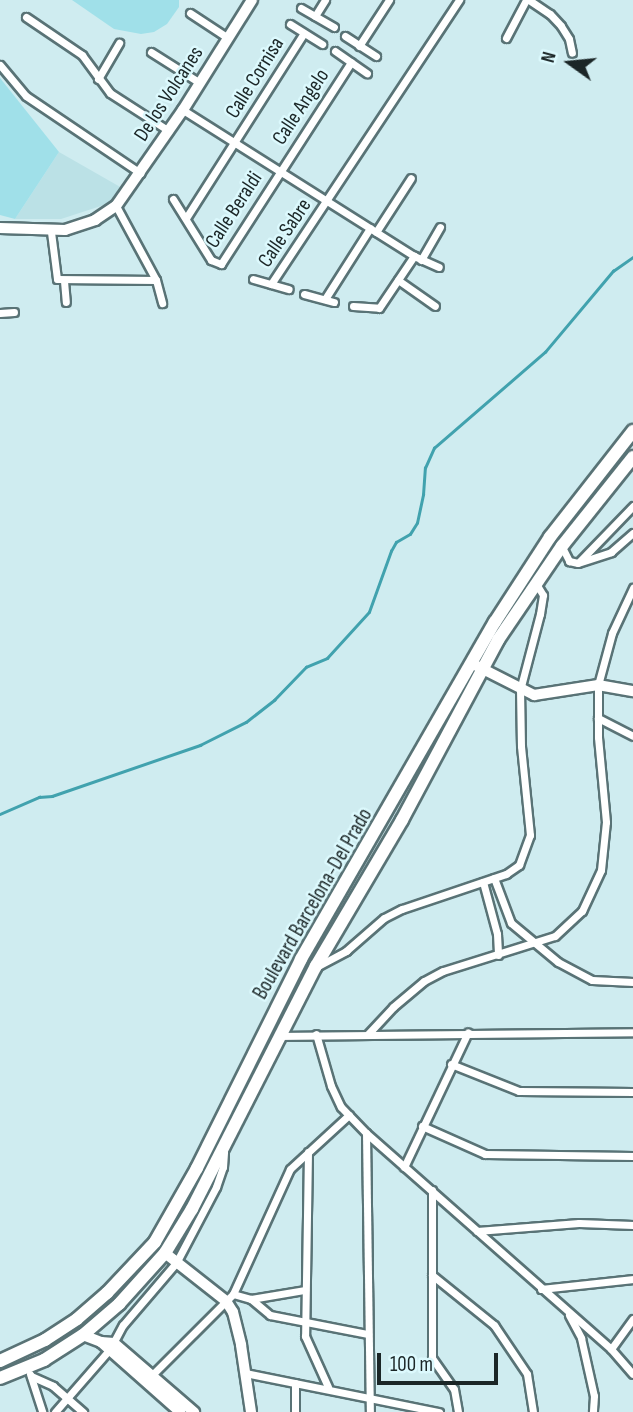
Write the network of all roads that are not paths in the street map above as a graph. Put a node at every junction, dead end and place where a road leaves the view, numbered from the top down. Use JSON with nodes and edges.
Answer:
{"nodes":[{"id":1,"x":252,"y":0,"type":"edge"},
{"id":2,"x":325,"y":0,"type":"edge"},
{"id":3,"x":389,"y":0,"type":"edge"},
{"id":4,"x":459,"y":0,"type":"edge"},
{"id":5,"x":527,"y":0,"type":"edge"},
{"id":6,"x":301,"y":8,"type":"dead end"},
{"id":7,"x":190,"y":13,"type":"dead end"},
{"id":8,"x":315,"y":16,"type":"junction"},
{"id":9,"x":26,"y":18,"type":"dead end"},
{"id":10,"x":290,"y":24,"type":"dead end"},
{"id":11,"x":334,"y":27,"type":"dead end"},
{"id":12,"x":304,"y":33,"type":"junction"},
{"id":13,"x":345,"y":36,"type":"dead end"},
{"id":14,"x":228,"y":38,"type":"junction"},
{"id":15,"x":506,"y":38,"type":"dead end"},
{"id":16,"x":119,"y":43,"type":"dead end"},
{"id":17,"x":322,"y":44,"type":"dead end"},
{"id":18,"x":359,"y":46,"type":"junction"},
{"id":19,"x":335,"y":51,"type":"dead end"},
{"id":20,"x":151,"y":52,"type":"dead end"},
{"id":21,"x":572,"y":53,"type":"dead end"},
{"id":22,"x":376,"y":56,"type":"dead end"},
{"id":23,"x":351,"y":62,"type":"junction"},
{"id":24,"x":0,"y":65,"type":"edge"},
{"id":25,"x":367,"y":73,"type":"dead end"},
{"id":26,"x":98,"y":79,"type":"junction"},
{"id":27,"x":200,"y":83,"type":"junction"},
{"id":28,"x":183,"y":110,"type":"junction"},
{"id":29,"x":169,"y":131,"type":"junction"},
{"id":30,"x":235,"y":143,"type":"junction"},
{"id":31,"x":280,"y":172,"type":"junction"},
{"id":32,"x":140,"y":173,"type":"junction"},
{"id":33,"x":411,"y":178,"type":"dead end"},
{"id":34,"x":173,"y":199,"type":"dead end"},
{"id":35,"x":328,"y":201,"type":"junction"},
{"id":36,"x":116,"y":206,"type":"junction"},
{"id":37,"x":186,"y":218,"type":"junction"},
{"id":38,"x":440,"y":227,"type":"dead end"},
{"id":39,"x":0,"y":228,"type":"edge"},
{"id":40,"x":373,"y":230,"type":"junction"},
{"id":41,"x":51,"y":232,"type":"junction"},
{"id":42,"x":418,"y":258,"type":"junction"},
{"id":43,"x":439,"y":267,"type":"dead end"},
{"id":44,"x":253,"y":279,"type":"dead end"},
{"id":45,"x":61,"y":280,"type":"junction"},
{"id":46,"x":156,"y":280,"type":"junction"},
{"id":47,"x":398,"y":280,"type":"junction"},
{"id":48,"x":271,"y":284,"type":"junction"},
{"id":49,"x":289,"y":289,"type":"dead end"},
{"id":50,"x":304,"y":294,"type":"dead end"},
{"id":51,"x":325,"y":299,"type":"junction"},
{"id":52,"x":66,"y":302,"type":"dead end"},
{"id":53,"x":334,"y":302,"type":"dead end"},
{"id":54,"x":162,"y":303,"type":"dead end"},
{"id":55,"x":353,"y":306,"type":"dead end"},
{"id":56,"x":435,"y":306,"type":"dead end"},
{"id":57,"x":14,"y":312,"type":"dead end"},
{"id":58,"x":0,"y":313,"type":"edge"},
{"id":59,"x":633,"y":431,"type":"edge"},
{"id":60,"x":633,"y":457,"type":"edge"},
{"id":61,"x":633,"y":506,"type":"edge"},
{"id":62,"x":632,"y":537,"type":"edge"},
{"id":63,"x":562,"y":547,"type":"junction"},
{"id":64,"x":578,"y":563,"type":"junction"},
{"id":65,"x":536,"y":584,"type":"junction"},
{"id":66,"x":633,"y":589,"type":"edge"},
{"id":67,"x":477,"y":667,"type":"junction"},
{"id":68,"x":598,"y":685,"type":"junction"},
{"id":69,"x":520,"y":690,"type":"junction"},
{"id":70,"x":633,"y":691,"type":"edge"},
{"id":71,"x":598,"y":718,"type":"junction"},
{"id":72,"x":633,"y":736,"type":"edge"},
{"id":73,"x":494,"y":878,"type":"junction"},
{"id":74,"x":483,"y":881,"type":"junction"},
{"id":75,"x":331,"y":939,"type":"junction"},
{"id":76,"x":537,"y":943,"type":"junction"},
{"id":77,"x":346,"y":951,"type":"junction"},
{"id":78,"x":498,"y":955,"type":"junction"},
{"id":79,"x":316,"y":967,"type":"junction"},
{"id":80,"x":633,"y":982,"type":"edge"},
{"id":81,"x":468,"y":1031,"type":"junction"},
{"id":82,"x":633,"y":1032,"type":"edge"},
{"id":83,"x":316,"y":1034,"type":"junction"},
{"id":84,"x":368,"y":1034,"type":"junction"},
{"id":85,"x":279,"y":1036,"type":"junction"},
{"id":86,"x":451,"y":1064,"type":"junction"},
{"id":87,"x":633,"y":1092,"type":"edge"},
{"id":88,"x":349,"y":1115,"type":"junction"},
{"id":89,"x":422,"y":1126,"type":"junction"},
{"id":90,"x":366,"y":1133,"type":"junction"},
{"id":91,"x":224,"y":1148,"type":"junction"},
{"id":92,"x":308,"y":1152,"type":"junction"},
{"id":93,"x":633,"y":1156,"type":"edge"},
{"id":94,"x":404,"y":1167,"type":"junction"},
{"id":95,"x":432,"y":1191,"type":"junction"},
{"id":96,"x":633,"y":1225,"type":"edge"},
{"id":97,"x":477,"y":1231,"type":"junction"},
{"id":98,"x":165,"y":1253,"type":"junction"},
{"id":99,"x":176,"y":1263,"type":"junction"},
{"id":100,"x":432,"y":1275,"type":"junction"},
{"id":101,"x":633,"y":1279,"type":"edge"},
{"id":102,"x":541,"y":1289,"type":"junction"},
{"id":103,"x":305,"y":1290,"type":"junction"},
{"id":104,"x":230,"y":1298,"type":"junction"},
{"id":105,"x":251,"y":1299,"type":"junction"},
{"id":106,"x":568,"y":1312,"type":"junction"},
{"id":107,"x":633,"y":1320,"type":"edge"},
{"id":108,"x":305,"y":1321,"type":"junction"},
{"id":109,"x":368,"y":1334,"type":"junction"},
{"id":110,"x":83,"y":1335,"type":"junction"},
{"id":111,"x":108,"y":1345,"type":"junction"},
{"id":112,"x":611,"y":1349,"type":"junction"},
{"id":113,"x":0,"y":1361,"type":"edge"},
{"id":114,"x":29,"y":1372,"type":"junction"},
{"id":115,"x":245,"y":1373,"type":"junction"},
{"id":116,"x":633,"y":1374,"type":"edge"},
{"id":117,"x":152,"y":1375,"type":"junction"},
{"id":118,"x":0,"y":1377,"type":"edge"},
{"id":119,"x":295,"y":1383,"type":"junction"},
{"id":120,"x":328,"y":1387,"type":"junction"},
{"id":121,"x":68,"y":1399,"type":"junction"},
{"id":122,"x":370,"y":1399,"type":"junction"},
{"id":123,"x":455,"y":1401,"type":"junction"},
{"id":124,"x":42,"y":1412,"type":"edge"},
{"id":125,"x":55,"y":1412,"type":"edge"},
{"id":126,"x":83,"y":1412,"type":"edge"},
{"id":127,"x":180,"y":1412,"type":"edge"},
{"id":128,"x":194,"y":1412,"type":"edge"},
{"id":129,"x":251,"y":1412,"type":"edge"},
{"id":130,"x":295,"y":1412,"type":"edge"},
{"id":131,"x":370,"y":1412,"type":"edge"},
{"id":132,"x":440,"y":1412,"type":"edge"},
{"id":133,"x":458,"y":1412,"type":"edge"},
{"id":134,"x":533,"y":1412,"type":"edge"},
{"id":135,"x":593,"y":1412,"type":"edge"}],
"edges":[{"from":1,"to":14,"type":"street","name":"De los Volcanes"},
{"from":2,"to":8,"type":"street"},
{"from":3,"to":18,"type":"street"},
{"from":4,"to":35,"type":"street","name":"Calle Sabre"},
{"from":5,"to":15,"type":"street"},
{"from":5,"to":21,"type":"street"},
{"from":6,"to":8,"type":"street"},
{"from":7,"to":14,"type":"street"},
{"from":8,"to":11,"type":"street"},
{"from":9,"to":26,"type":"street"},
{"from":10,"to":12,"type":"street"},
{"from":12,"to":17,"type":"street"},
{"from":12,"to":30,"type":"street","name":"Calle Cornisa"},
{"from":13,"to":18,"type":"street"},
{"from":14,"to":27,"type":"street","name":"De los Volcanes"},
{"from":16,"to":26,"type":"street"},
{"from":18,"to":22,"type":"street"},
{"from":19,"to":23,"type":"street"},
{"from":20,"to":27,"type":"street"},
{"from":23,"to":25,"type":"street"},
{"from":23,"to":31,"type":"street","name":"Calle Angelo"},
{"from":24,"to":32,"type":"street"},
{"from":26,"to":29,"type":"street"},
{"from":27,"to":28,"type":"street","name":"De los Volcanes"},
{"from":28,"to":29,"type":"street","name":"De los Volcanes"},
{"from":28,"to":30,"type":"street"},
{"from":29,"to":32,"type":"street","name":"De los Volcanes"},
{"from":30,"to":31,"type":"street"},
{"from":30,"to":37,"type":"street","name":"Calle Cornisa"},
{"from":31,"to":35,"type":"street"},
{"from":31,"to":37,"type":"street","name":"Calle Beraldi"},
{"from":32,"to":36,"type":"street","name":"De los Volcanes"},
{"from":33,"to":40,"type":"street"},
{"from":34,"to":37,"type":"street"},
{"from":35,"to":40,"type":"street"},
{"from":35,"to":48,"type":"street","name":"Calle Sabre"},
{"from":36,"to":41,"type":"street"},
{"from":36,"to":46,"type":"street"},
{"from":38,"to":42,"type":"street"},
{"from":39,"to":41,"type":"street"},
{"from":40,"to":42,"type":"street"},
{"from":40,"to":51,"type":"street"},
{"from":41,"to":45,"type":"street"},
{"from":42,"to":43,"type":"street"},
{"from":42,"to":47,"type":"street"},
{"from":44,"to":48,"type":"street"},
{"from":45,"to":46,"type":"street"},
{"from":45,"to":52,"type":"street"},
{"from":46,"to":54,"type":"street"},
{"from":47,"to":55,"type":"street"},
{"from":47,"to":56,"type":"street"},
{"from":48,"to":49,"type":"street"},
{"from":50,"to":51,"type":"street"},
{"from":51,"to":53,"type":"street"},
{"from":57,"to":58,"type":"street"},
{"from":59,"to":67,"type":"main road","name":"Boulevard Barcelona-Del Prado"},
{"from":60,"to":63,"type":"main road","name":"Boulevard Barcelona-Del Prado"},
{"from":61,"to":64,"type":"street"},
{"from":62,"to":64,"type":"street"},
{"from":63,"to":64,"type":"street"},
{"from":63,"to":65,"type":"main road","name":"Boulevard Barcelona-Del Prado"},
{"from":65,"to":67,"type":"main road","name":"Boulevard Barcelona-Del Prado"},
{"from":65,"to":69,"type":"street"},
{"from":66,"to":68,"type":"street"},
{"from":67,"to":69,"type":"street"},
{"from":67,"to":75,"type":"main road","name":"Boulevard Barcelona-Del Prado"},
{"from":67,"to":113,"type":"main road","name":"Boulevard Barcelona-Del Prado"},
{"from":68,"to":69,"type":"street"},
{"from":68,"to":70,"type":"street"},
{"from":68,"to":71,"type":"street"},
{"from":69,"to":73,"type":"street"},
{"from":71,"to":72,"type":"street"},
{"from":71,"to":76,"type":"street"},
{"from":73,"to":74,"type":"street"},
{"from":73,"to":76,"type":"street"},
{"from":74,"to":77,"type":"street"},
{"from":74,"to":78,"type":"street"},
{"from":75,"to":77,"type":"street"},
{"from":75,"to":79,"type":"main road","name":"Boulevard Barcelona-Del Prado"},
{"from":76,"to":78,"type":"street"},
{"from":76,"to":80,"type":"street"},
{"from":77,"to":79,"type":"street"},
{"from":78,"to":84,"type":"street"},
{"from":79,"to":85,"type":"main road","name":"Boulevard Barcelona-Del Prado"},
{"from":81,"to":82,"type":"street"},
{"from":81,"to":84,"type":"street"},
{"from":81,"to":86,"type":"street"},
{"from":83,"to":84,"type":"street"},
{"from":83,"to":85,"type":"street"},
{"from":83,"to":88,"type":"street"},
{"from":85,"to":91,"type":"main road","name":"Boulevard Barcelona-Del Prado"},
{"from":86,"to":87,"type":"street"},
{"from":86,"to":89,"type":"street"},
{"from":88,"to":90,"type":"street"},
{"from":88,"to":92,"type":"street"},
{"from":89,"to":93,"type":"street"},
{"from":89,"to":94,"type":"street"},
{"from":90,"to":94,"type":"street"},
{"from":90,"to":109,"type":"street"},
{"from":91,"to":98,"type":"main road","name":"Boulevard Barcelona-Del Prado"},
{"from":91,"to":99,"type":"street"},
{"from":92,"to":103,"type":"street"},
{"from":92,"to":104,"type":"street"},
{"from":94,"to":95,"type":"street"},
{"from":95,"to":97,"type":"street"},
{"from":95,"to":100,"type":"street"},
{"from":96,"to":97,"type":"street"},
{"from":97,"to":102,"type":"street"},
{"from":98,"to":99,"type":"street"},
{"from":98,"to":110,"type":"main road","name":"Boulevard Barcelona-Del Prado"},
{"from":99,"to":104,"type":"street"},
{"from":99,"to":111,"type":"street"},
{"from":100,"to":123,"type":"street"},
{"from":100,"to":134,"type":"street"},
{"from":101,"to":102,"type":"street"},
{"from":102,"to":106,"type":"street"},
{"from":103,"to":105,"type":"street"},
{"from":103,"to":108,"type":"street"},
{"from":104,"to":105,"type":"street"},
{"from":104,"to":115,"type":"street"},
{"from":104,"to":117,"type":"street"},
{"from":105,"to":108,"type":"street"},
{"from":106,"to":112,"type":"street"},
{"from":106,"to":135,"type":"street"},
{"from":107,"to":112,"type":"street"},
{"from":108,"to":109,"type":"street"},
{"from":108,"to":120,"type":"street"},
{"from":109,"to":122,"type":"street"},
{"from":110,"to":111,"type":"street"},
{"from":110,"to":114,"type":"main road","name":"Boulevard Barcelona-Del Prado"},
{"from":111,"to":117,"type":"street"},
{"from":111,"to":121,"type":"street"},
{"from":111,"to":127,"type":"street"},
{"from":112,"to":116,"type":"street"},
{"from":114,"to":118,"type":"main road","name":"Boulevard Barcelona-Del Prado"},
{"from":114,"to":121,"type":"street"},
{"from":114,"to":124,"type":"street"},
{"from":115,"to":119,"type":"street"},
{"from":115,"to":129,"type":"street"},
{"from":117,"to":128,"type":"street"},
{"from":119,"to":120,"type":"street"},
{"from":119,"to":130,"type":"street"},
{"from":120,"to":122,"type":"street"},
{"from":121,"to":125,"type":"street"},
{"from":121,"to":126,"type":"street"},
{"from":122,"to":131,"type":"street"},
{"from":122,"to":132,"type":"street"},
{"from":123,"to":132,"type":"street"},
{"from":123,"to":133,"type":"street"}]}
